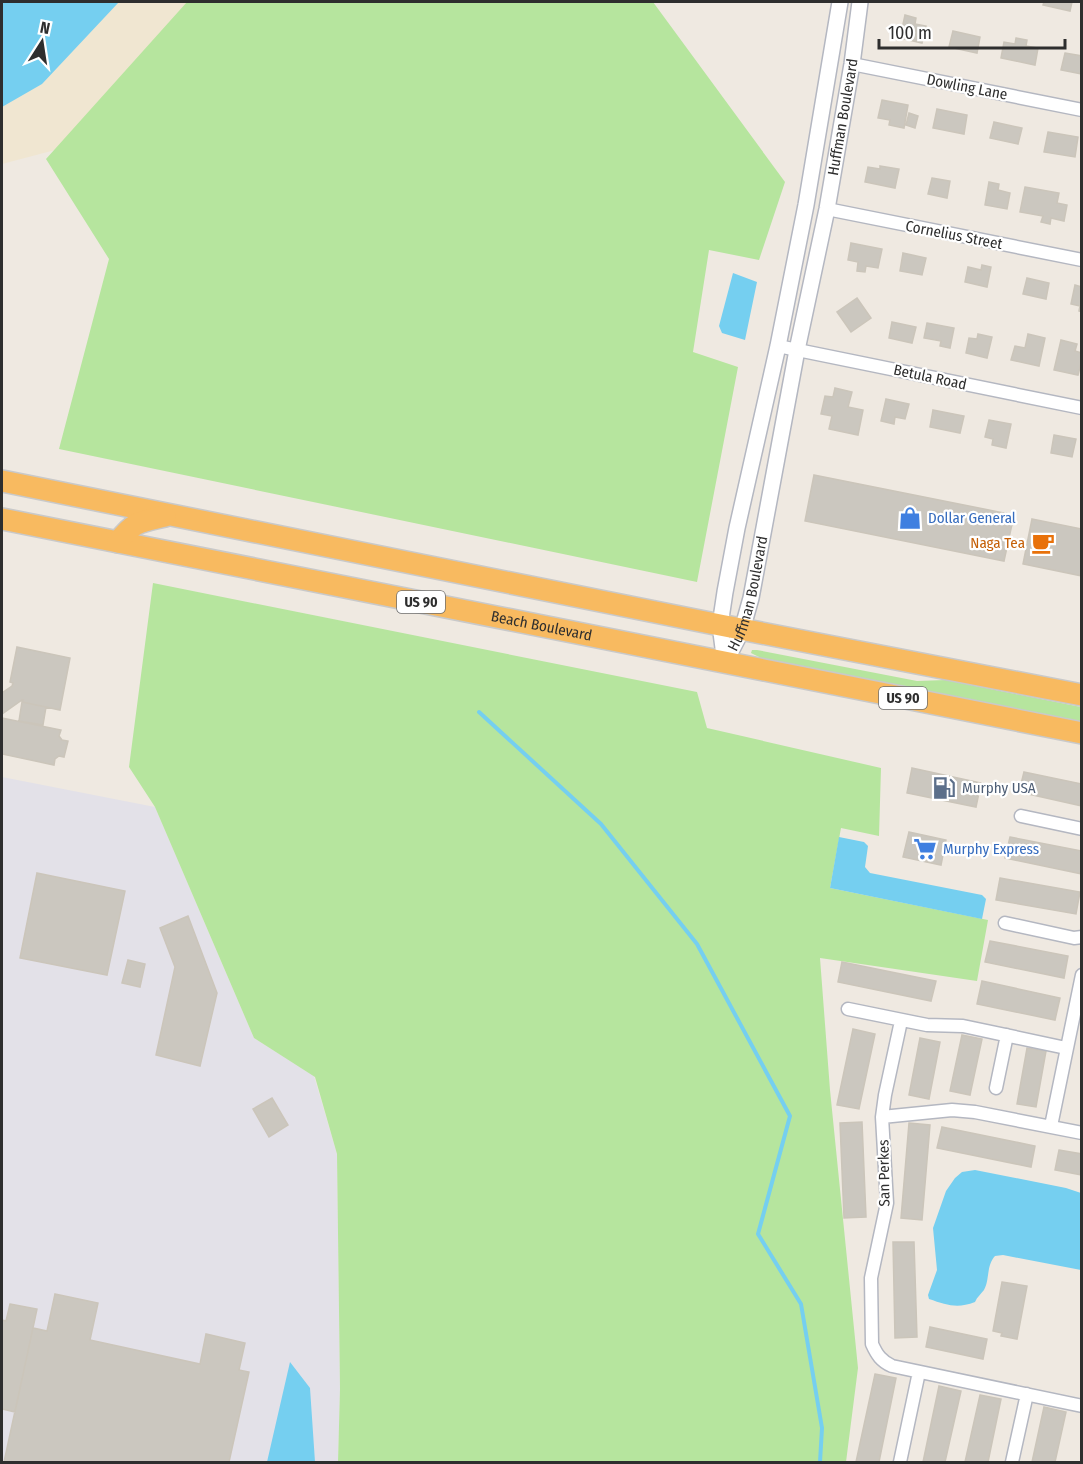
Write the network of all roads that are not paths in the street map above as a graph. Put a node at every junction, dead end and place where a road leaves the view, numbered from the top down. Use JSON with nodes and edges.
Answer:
{"nodes":[{"id":1,"x":840,"y":2,"type":"edge"},
{"id":2,"x":860,"y":2,"type":"edge"},
{"id":3,"x":852,"y":64,"type":"junction"},
{"id":4,"x":1082,"y":110,"type":"edge"},
{"id":5,"x":826,"y":209,"type":"junction"},
{"id":6,"x":1082,"y":260,"type":"edge"},
{"id":7,"x":778,"y":346,"type":"junction"},
{"id":8,"x":797,"y":350,"type":"junction"},
{"id":9,"x":771,"y":382,"type":"junction"},
{"id":10,"x":1082,"y":408,"type":"edge"},
{"id":11,"x":778,"y":450,"type":"junction"},
{"id":12,"x":2,"y":481,"type":"edge"},
{"id":13,"x":104,"y":501,"type":"junction"},
{"id":14,"x":171,"y":514,"type":"junction"},
{"id":15,"x":2,"y":519,"type":"edge"},
{"id":16,"x":118,"y":542,"type":"junction"},
{"id":17,"x":720,"y":625,"type":"junction"},
{"id":18,"x":742,"y":630,"type":"junction"},
{"id":19,"x":724,"y":663,"type":"junction"},
{"id":20,"x":1082,"y":695,"type":"edge"},
{"id":21,"x":1082,"y":733,"type":"edge"},
{"id":22,"x":1021,"y":816,"type":"dead end"},
{"id":23,"x":1082,"y":829,"type":"edge"},
{"id":24,"x":1005,"y":923,"type":"dead end"},
{"id":25,"x":1082,"y":937,"type":"edge"},
{"id":26,"x":1082,"y":975,"type":"edge"},
{"id":27,"x":1079,"y":997,"type":"edge"},
{"id":28,"x":848,"y":1009,"type":"dead end"},
{"id":29,"x":901,"y":1021,"type":"junction"},
{"id":30,"x":1007,"y":1035,"type":"junction"},
{"id":31,"x":1066,"y":1047,"type":"junction"},
{"id":32,"x":996,"y":1088,"type":"dead end"},
{"id":33,"x":882,"y":1117,"type":"junction"},
{"id":34,"x":1051,"y":1126,"type":"junction"},
{"id":35,"x":1082,"y":1133,"type":"edge"},
{"id":36,"x":919,"y":1372,"type":"junction"},
{"id":37,"x":1027,"y":1394,"type":"junction"},
{"id":38,"x":1082,"y":1406,"type":"edge"},
{"id":39,"x":900,"y":1462,"type":"edge"},
{"id":40,"x":1012,"y":1462,"type":"edge"}],
"edges":[{"from":1,"to":7,"type":"street","name":"Huffman Boulevard"},
{"from":2,"to":3,"type":"street","name":"Huffman Boulevard"},
{"from":3,"to":4,"type":"street","name":"Dowling Lane"},
{"from":3,"to":5,"type":"street","name":"Huffman Boulevard"},
{"from":5,"to":6,"type":"street","name":"Cornelius Street"},
{"from":5,"to":8,"type":"street","name":"Huffman Boulevard"},
{"from":7,"to":8,"type":"street","name":"Betula Road"},
{"from":7,"to":9,"type":"street","name":"Huffman Boulevard"},
{"from":8,"to":10,"type":"street","name":"Betula Road"},
{"from":8,"to":11,"type":"street","name":"Huffman Boulevard"},
{"from":9,"to":11,"type":"street"},
{"from":9,"to":17,"type":"street","name":"Huffman Boulevard"},
{"from":11,"to":18,"type":"street","name":"Huffman Boulevard"},
{"from":12,"to":13,"type":"highway","number":"US 90"},
{"from":13,"to":14,"type":"highway","number":"US 90"},
{"from":13,"to":16,"type":"highway"},
{"from":14,"to":16,"type":"highway"},
{"from":14,"to":17,"type":"highway","number":"US 90"},
{"from":15,"to":16,"type":"highway","name":"Beach Boulevard","number":"US 90"},
{"from":16,"to":19,"type":"highway","name":"Beach Boulevard","number":"US 90"},
{"from":17,"to":18,"type":"highway","number":"US 90"},
{"from":17,"to":19,"type":"street","name":"Huffman Boulevard"},
{"from":18,"to":19,"type":"street","name":"Huffman Boulevard"},
{"from":18,"to":20,"type":"highway","number":"US 90"},
{"from":19,"to":21,"type":"highway","name":"Beach Boulevard","number":"US 90"},
{"from":22,"to":23,"type":"street"},
{"from":24,"to":25,"type":"street"},
{"from":26,"to":27,"type":"street"},
{"from":27,"to":31,"type":"street"},
{"from":28,"to":29,"type":"street"},
{"from":29,"to":30,"type":"street"},
{"from":29,"to":33,"type":"street","name":"San Perkes"},
{"from":30,"to":31,"type":"street"},
{"from":30,"to":32,"type":"street"},
{"from":31,"to":34,"type":"street"},
{"from":33,"to":34,"type":"street"},
{"from":33,"to":36,"type":"street","name":"San Perkes"},
{"from":34,"to":35,"type":"street"},
{"from":36,"to":37,"type":"street","name":"San Perkes"},
{"from":36,"to":39,"type":"street"},
{"from":37,"to":38,"type":"street","name":"San Perkes"},
{"from":37,"to":40,"type":"street"}]}
